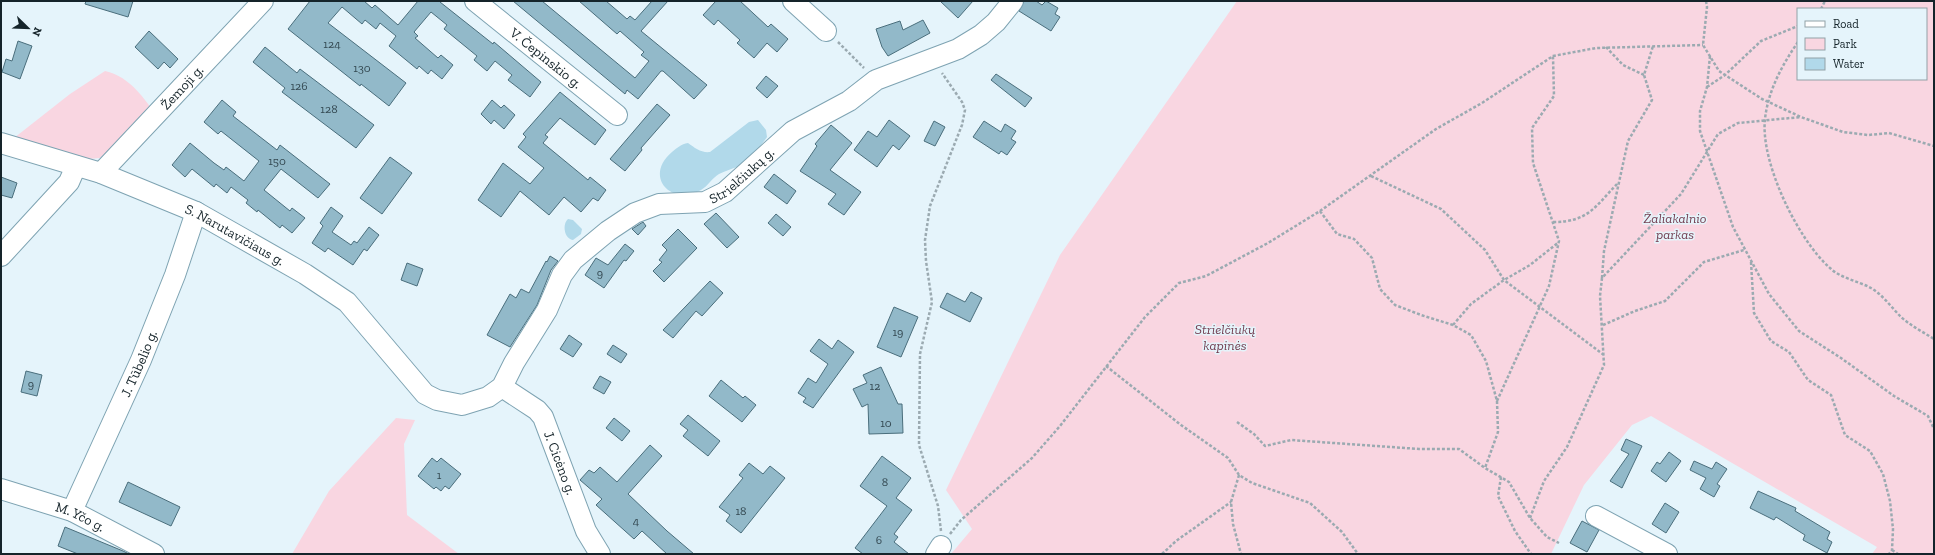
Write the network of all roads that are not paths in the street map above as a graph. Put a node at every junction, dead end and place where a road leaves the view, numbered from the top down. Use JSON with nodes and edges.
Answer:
{"nodes":[{"id":1,"x":263,"y":1,"type":"edge"},
{"id":2,"x":475,"y":1,"type":"edge"},
{"id":3,"x":793,"y":1,"type":"edge"},
{"id":4,"x":1013,"y":1,"type":"edge"},
{"id":5,"x":826,"y":31,"type":"road end"},
{"id":6,"x":617,"y":115,"type":"dead end"},
{"id":7,"x":1,"y":143,"type":"edge"},
{"id":8,"x":76,"y":166,"type":"junction"},
{"id":9,"x":101,"y":173,"type":"junction"},
{"id":10,"x":196,"y":212,"type":"junction"},
{"id":11,"x":1,"y":256,"type":"edge"},
{"id":12,"x":502,"y":387,"type":"junction"},
{"id":13,"x":1,"y":489,"type":"edge"},
{"id":14,"x":72,"y":511,"type":"junction"},
{"id":15,"x":1596,"y":516,"type":"dead end"},
{"id":16,"x":154,"y":554,"type":"edge"},
{"id":17,"x":600,"y":554,"type":"edge"},
{"id":18,"x":1667,"y":554,"type":"edge"}],
"edges":[{"from":1,"to":9,"type":"street","name":"Žemoji g."},
{"from":2,"to":6,"type":"street","name":"V. Čepinskio g."},
{"from":3,"to":5,"type":"street"},
{"from":4,"to":12,"type":"street","name":"Strielčiukų g."},
{"from":7,"to":8,"type":"street","name":"S. Narutavičiaus g."},
{"from":8,"to":9,"type":"street","name":"S. Narutavičiaus g."},
{"from":8,"to":11,"type":"street"},
{"from":9,"to":10,"type":"street","name":"S. Narutavičiaus g."},
{"from":10,"to":12,"type":"street","name":"S. Narutavičiaus g."},
{"from":10,"to":14,"type":"street","name":"J. Tūbelio g."},
{"from":12,"to":17,"type":"street","name":"J. Cicėno g."},
{"from":13,"to":14,"type":"street","name":"M. Yčo g."},
{"from":14,"to":16,"type":"street","name":"M. Yčo g."},
{"from":15,"to":18,"type":"street"}]}
